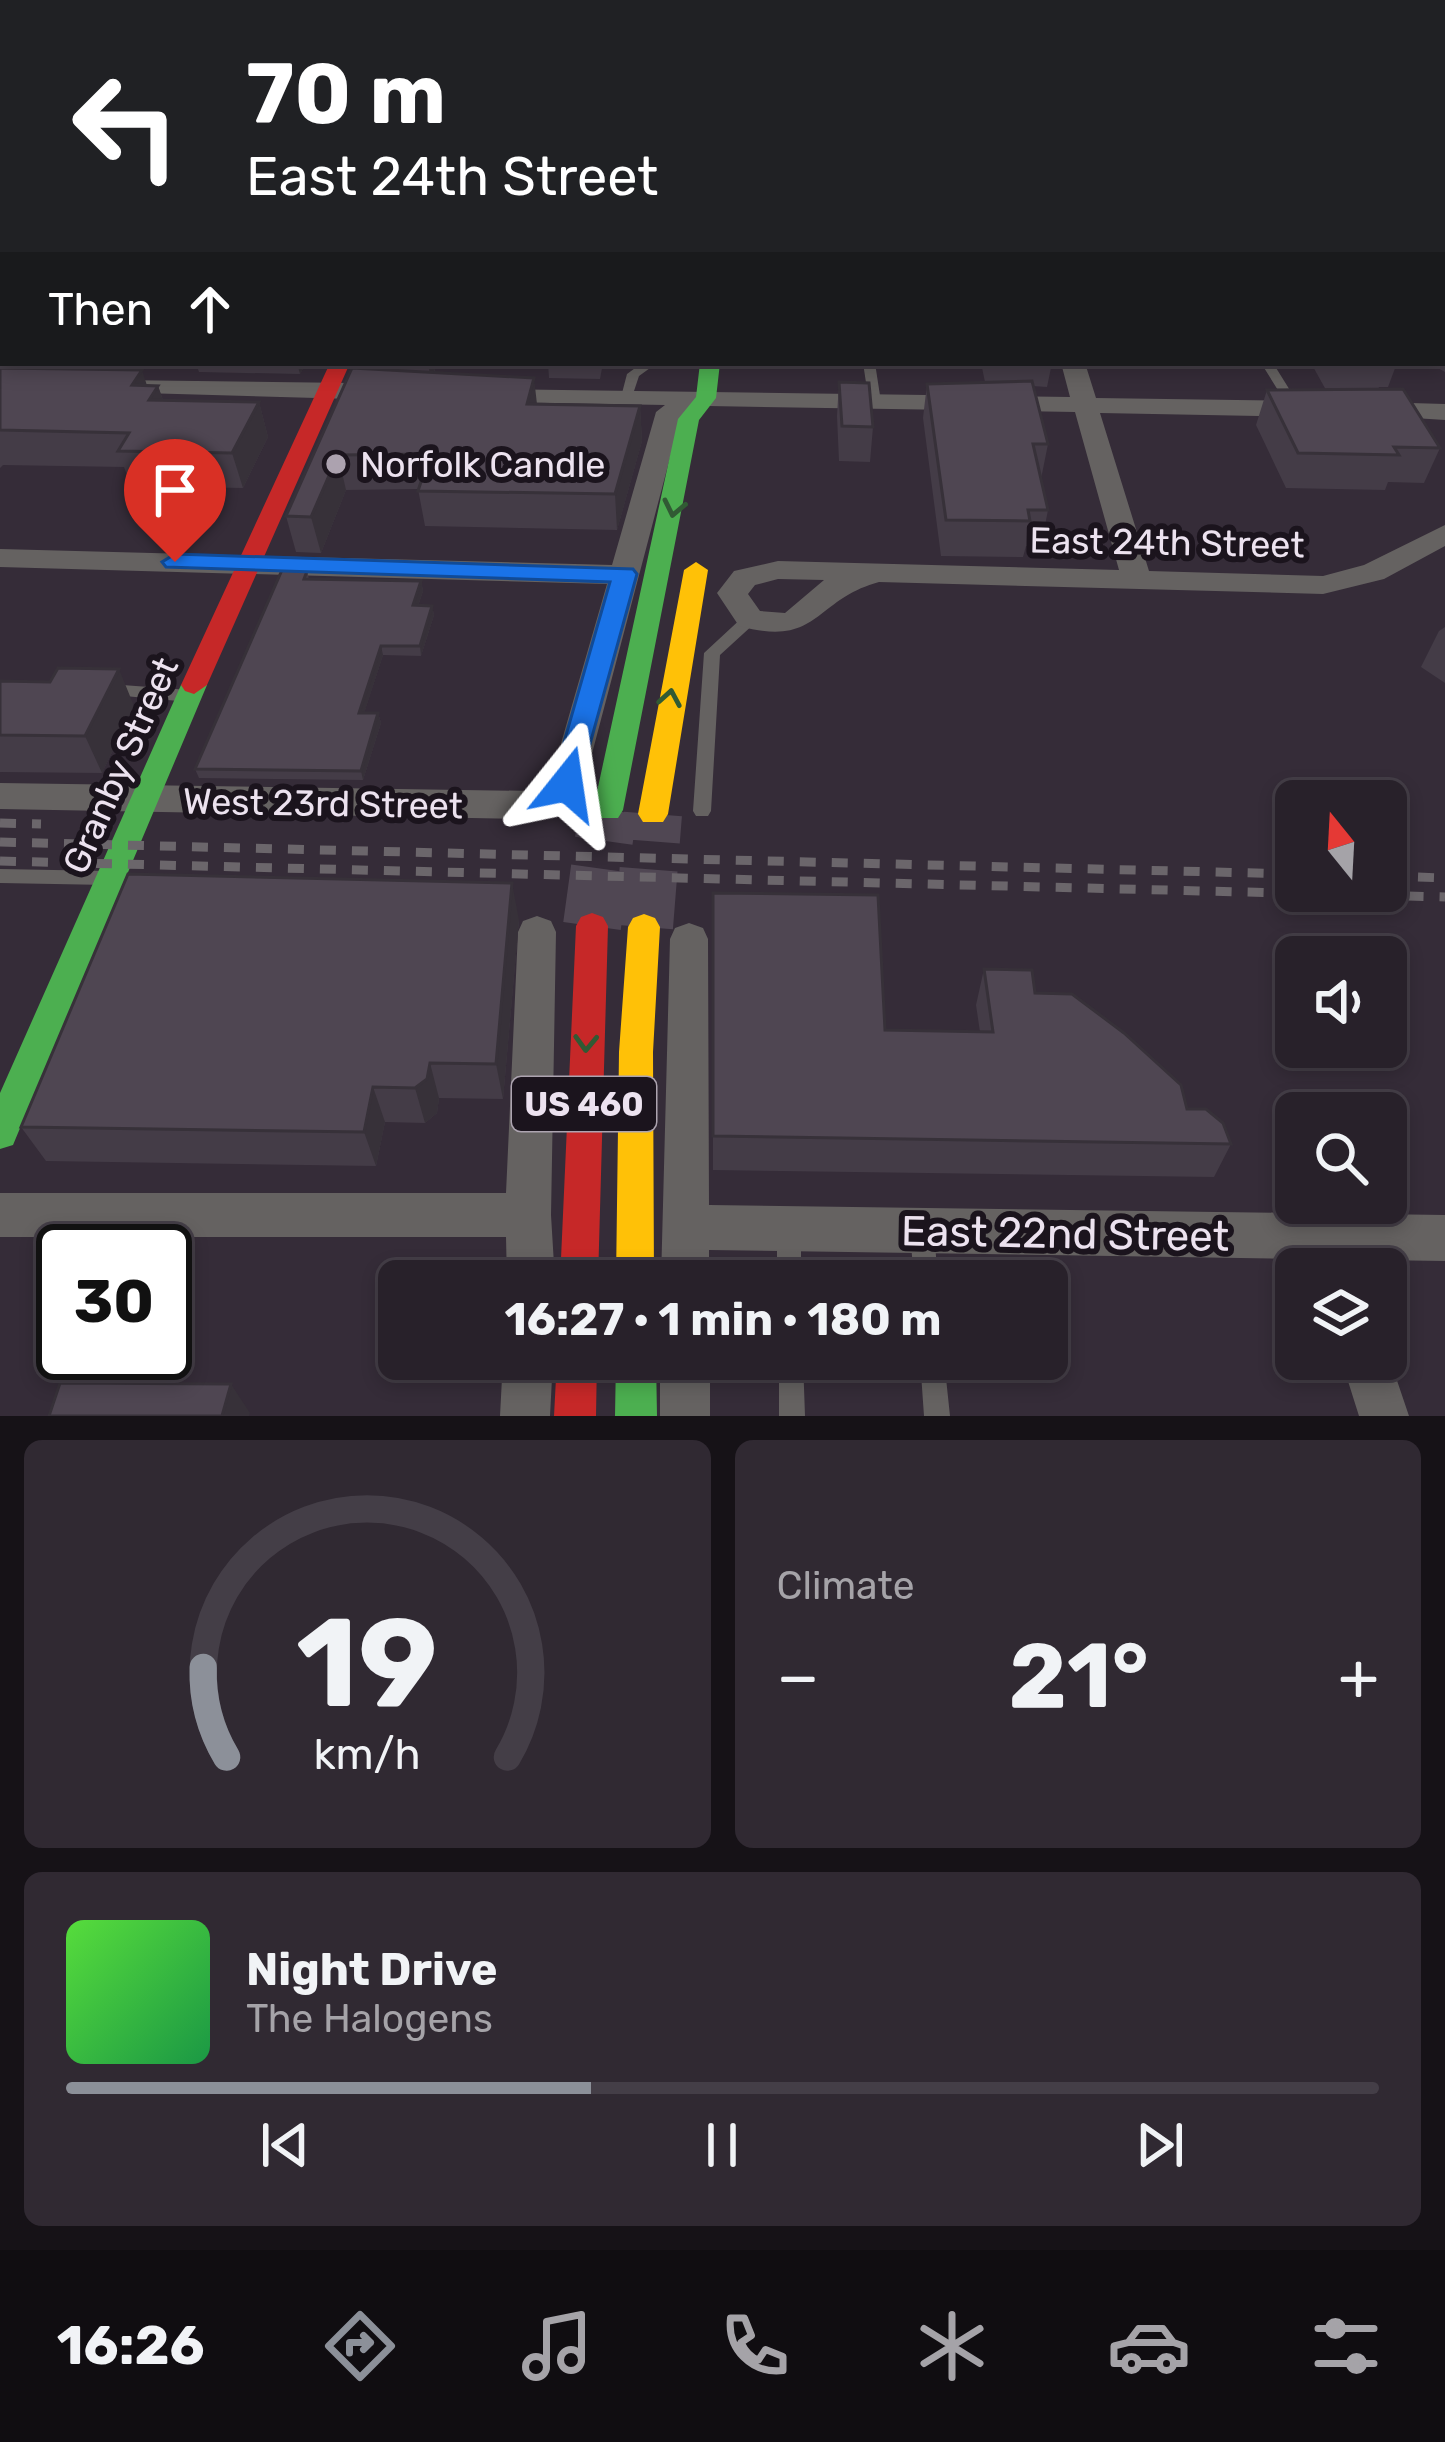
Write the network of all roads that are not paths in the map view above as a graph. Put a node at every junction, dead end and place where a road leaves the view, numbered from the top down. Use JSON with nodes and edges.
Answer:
{"nodes":[{"id":1,"x":339,"y":366,"type":"edge"},
{"id":2,"x":646,"y":366,"type":"edge"},
{"id":3,"x":710,"y":366,"type":"edge"},
{"id":4,"x":869,"y":366,"type":"edge"},
{"id":5,"x":1074,"y":366,"type":"edge"},
{"id":6,"x":1269,"y":366,"type":"edge"},
{"id":7,"x":92,"y":386,"type":"edge"},
{"id":8,"x":327,"y":391,"type":"junction"},
{"id":9,"x":374,"y":392,"type":"edge"},
{"id":10,"x":466,"y":394,"type":"edge"},
{"id":11,"x":627,"y":397,"type":"junction"},
{"id":12,"x":706,"y":398,"type":"junction"},
{"id":13,"x":875,"y":402,"type":"junction"},
{"id":14,"x":1086,"y":406,"type":"junction"},
{"id":15,"x":1296,"y":409,"type":"junction"},
{"id":16,"x":1445,"y":412,"type":"edge"},
{"id":17,"x":717,"y":438,"type":"dead end"},
{"id":18,"x":1445,"y":534,"type":"edge"},
{"id":19,"x":701,"y":548,"type":"dead end"},
{"id":20,"x":0,"y":558,"type":"edge"},
{"id":21,"x":248,"y":564,"type":"junction"},
{"id":22,"x":877,"y":573,"type":"junction"},
{"id":23,"x":625,"y":574,"type":"junction"},
{"id":24,"x":1137,"y":582,"type":"junction"},
{"id":25,"x":750,"y":619,"type":"junction"},
{"id":26,"x":93,"y":689,"type":"edge"},
{"id":27,"x":189,"y":696,"type":"junction"},
{"id":28,"x":0,"y":796,"type":"edge"},
{"id":29,"x":142,"y":800,"type":"junction"},
{"id":30,"x":608,"y":810,"type":"tunnel mouth"},
{"id":31,"x":702,"y":811,"type":"dead end"},
{"id":32,"x":653,"y":814,"type":"tunnel mouth"},
{"id":33,"x":0,"y":876,"type":"edge"},
{"id":34,"x":109,"y":878,"type":"junction"},
{"id":35,"x":592,"y":926,"type":"tunnel mouth"},
{"id":36,"x":644,"y":927,"type":"tunnel mouth"},
{"id":37,"x":537,"y":932,"type":"dead end"},
{"id":38,"x":689,"y":940,"type":"dead end"},
{"id":39,"x":0,"y":1133,"type":"edge"},
{"id":40,"x":0,"y":1215,"type":"edge"},
{"id":41,"x":528,"y":1215,"type":"junction"},
{"id":42,"x":685,"y":1227,"type":"junction"},
{"id":43,"x":788,"y":1228,"type":"junction"},
{"id":44,"x":922,"y":1230,"type":"junction"},
{"id":45,"x":1445,"y":1238,"type":"edge"},
{"id":46,"x":1364,"y":1248,"type":"edge"},
{"id":47,"x":1275,"y":1249,"type":"edge"},
{"id":48,"x":530,"y":1260,"type":"edge"},
{"id":49,"x":580,"y":1260,"type":"edge"},
{"id":50,"x":635,"y":1260,"type":"edge"},
{"id":51,"x":685,"y":1260,"type":"edge"},
{"id":52,"x":789,"y":1260,"type":"edge"},
{"id":53,"x":924,"y":1260,"type":"edge"},
{"id":54,"x":527,"y":1380,"type":"edge"},
{"id":55,"x":576,"y":1380,"type":"edge"},
{"id":56,"x":636,"y":1380,"type":"edge"},
{"id":57,"x":685,"y":1380,"type":"edge"},
{"id":58,"x":791,"y":1380,"type":"edge"},
{"id":59,"x":934,"y":1380,"type":"edge"},
{"id":60,"x":1373,"y":1380,"type":"edge"},
{"id":61,"x":525,"y":1416,"type":"edge"},
{"id":62,"x":575,"y":1416,"type":"edge"},
{"id":63,"x":636,"y":1416,"type":"edge"},
{"id":64,"x":685,"y":1416,"type":"edge"},
{"id":65,"x":792,"y":1416,"type":"edge"},
{"id":66,"x":937,"y":1416,"type":"edge"},
{"id":67,"x":1384,"y":1416,"type":"edge"}],
"edges":[{"from":1,"to":8,"type":"main road","name":"Granby Street"},
{"from":2,"to":11,"type":"lane"},
{"from":3,"to":12,"type":"main road"},
{"from":4,"to":13,"type":"lane"},
{"from":5,"to":14,"type":"street"},
{"from":6,"to":15,"type":"lane"},
{"from":7,"to":8,"type":"street"},
{"from":8,"to":9,"type":"street"},
{"from":8,"to":21,"type":"main road","name":"Granby Street"},
{"from":10,"to":11,"type":"street"},
{"from":11,"to":12,"type":"street"},
{"from":12,"to":13,"type":"street"},
{"from":12,"to":17,"type":"main road"},
{"from":12,"to":23,"type":"street","name":"West 23rd Street"},
{"from":12,"to":30,"type":"main road","one_way":true},
{"from":13,"to":14,"type":"street"},
{"from":14,"to":15,"type":"street"},
{"from":14,"to":24,"type":"street"},
{"from":15,"to":16,"type":"street"},
{"from":18,"to":24,"type":"street","name":"East 24th Street"},
{"from":32,"to":19,"type":"main road","one_way":true},
{"from":20,"to":21,"type":"street"},
{"from":21,"to":23,"type":"street"},
{"from":21,"to":27,"type":"main road","name":"Granby Street"},
{"from":22,"to":24,"type":"street","name":"East 24th Street"},
{"from":22,"to":25,"type":"street","name":"East 24th Street"},
{"from":22,"to":25,"type":"street","name":"East 24th Street"},
{"from":23,"to":29,"type":"street","name":"West 23rd Street"},
{"from":25,"to":31,"type":"lane"},
{"from":26,"to":27,"type":"lane"},
{"from":27,"to":29,"type":"main road","name":"Granby Street"},
{"from":28,"to":29,"type":"street","name":"West 23rd Street"},
{"from":29,"to":34,"type":"main road","name":"Granby Street"},
{"from":33,"to":34,"type":"lane"},
{"from":34,"to":39,"type":"main road","name":"Granby Street"},
{"from":35,"to":49,"type":"main road","number":"US 460","one_way":true},
{"from":36,"to":50,"type":"main road","number":"US 460"},
{"from":37,"to":41,"type":"street"},
{"from":38,"to":42,"type":"street"},
{"from":40,"to":41,"type":"street"},
{"from":41,"to":48,"type":"street"},
{"from":42,"to":43,"type":"street","name":"East 22nd Street"},
{"from":42,"to":51,"type":"street"},
{"from":43,"to":44,"type":"street","name":"East 22nd Street"},
{"from":43,"to":52,"type":"lane"},
{"from":44,"to":47,"type":"street","name":"East 22nd Street"},
{"from":44,"to":53,"type":"lane"},
{"from":45,"to":46,"type":"street","name":"East 22nd Street"},
{"from":54,"to":61,"type":"street"},
{"from":55,"to":62,"type":"main road"},
{"from":56,"to":63,"type":"main road"},
{"from":57,"to":64,"type":"street"},
{"from":58,"to":65,"type":"lane"},
{"from":59,"to":66,"type":"lane"},
{"from":60,"to":67,"type":"street"}]}
